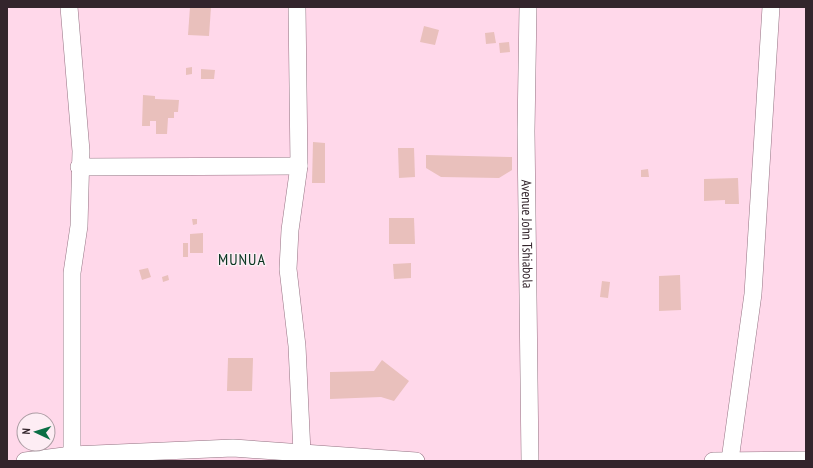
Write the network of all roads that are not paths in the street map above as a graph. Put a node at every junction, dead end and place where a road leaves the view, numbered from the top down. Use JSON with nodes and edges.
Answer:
{"nodes":[{"id":1,"x":69,"y":7,"type":"edge"},
{"id":2,"x":297,"y":7,"type":"edge"},
{"id":3,"x":528,"y":7,"type":"edge"},
{"id":4,"x":771,"y":7,"type":"edge"},
{"id":5,"x":299,"y":166,"type":"junction"},
{"id":6,"x":79,"y":167,"type":"junction"},
{"id":7,"x":302,"y":453,"type":"junction"},
{"id":8,"x":72,"y":455,"type":"junction"},
{"id":9,"x":730,"y":460,"type":"edge"},
{"id":10,"x":806,"y":460,"type":"edge"},
{"id":11,"x":25,"y":461,"type":"edge"},
{"id":12,"x":416,"y":461,"type":"edge"},
{"id":13,"x":530,"y":461,"type":"edge"},
{"id":14,"x":713,"y":461,"type":"edge"}],
"edges":[{"from":1,"to":6,"type":"street"},
{"from":2,"to":5,"type":"street"},
{"from":3,"to":13,"type":"street","name":"Avenue John Tshiabola"},
{"from":4,"to":9,"type":"street"},
{"from":5,"to":6,"type":"street"},
{"from":5,"to":7,"type":"street"},
{"from":6,"to":8,"type":"street"},
{"from":7,"to":8,"type":"street"},
{"from":7,"to":12,"type":"street"},
{"from":8,"to":11,"type":"street"},
{"from":9,"to":10,"type":"street"},
{"from":9,"to":14,"type":"street"}]}
